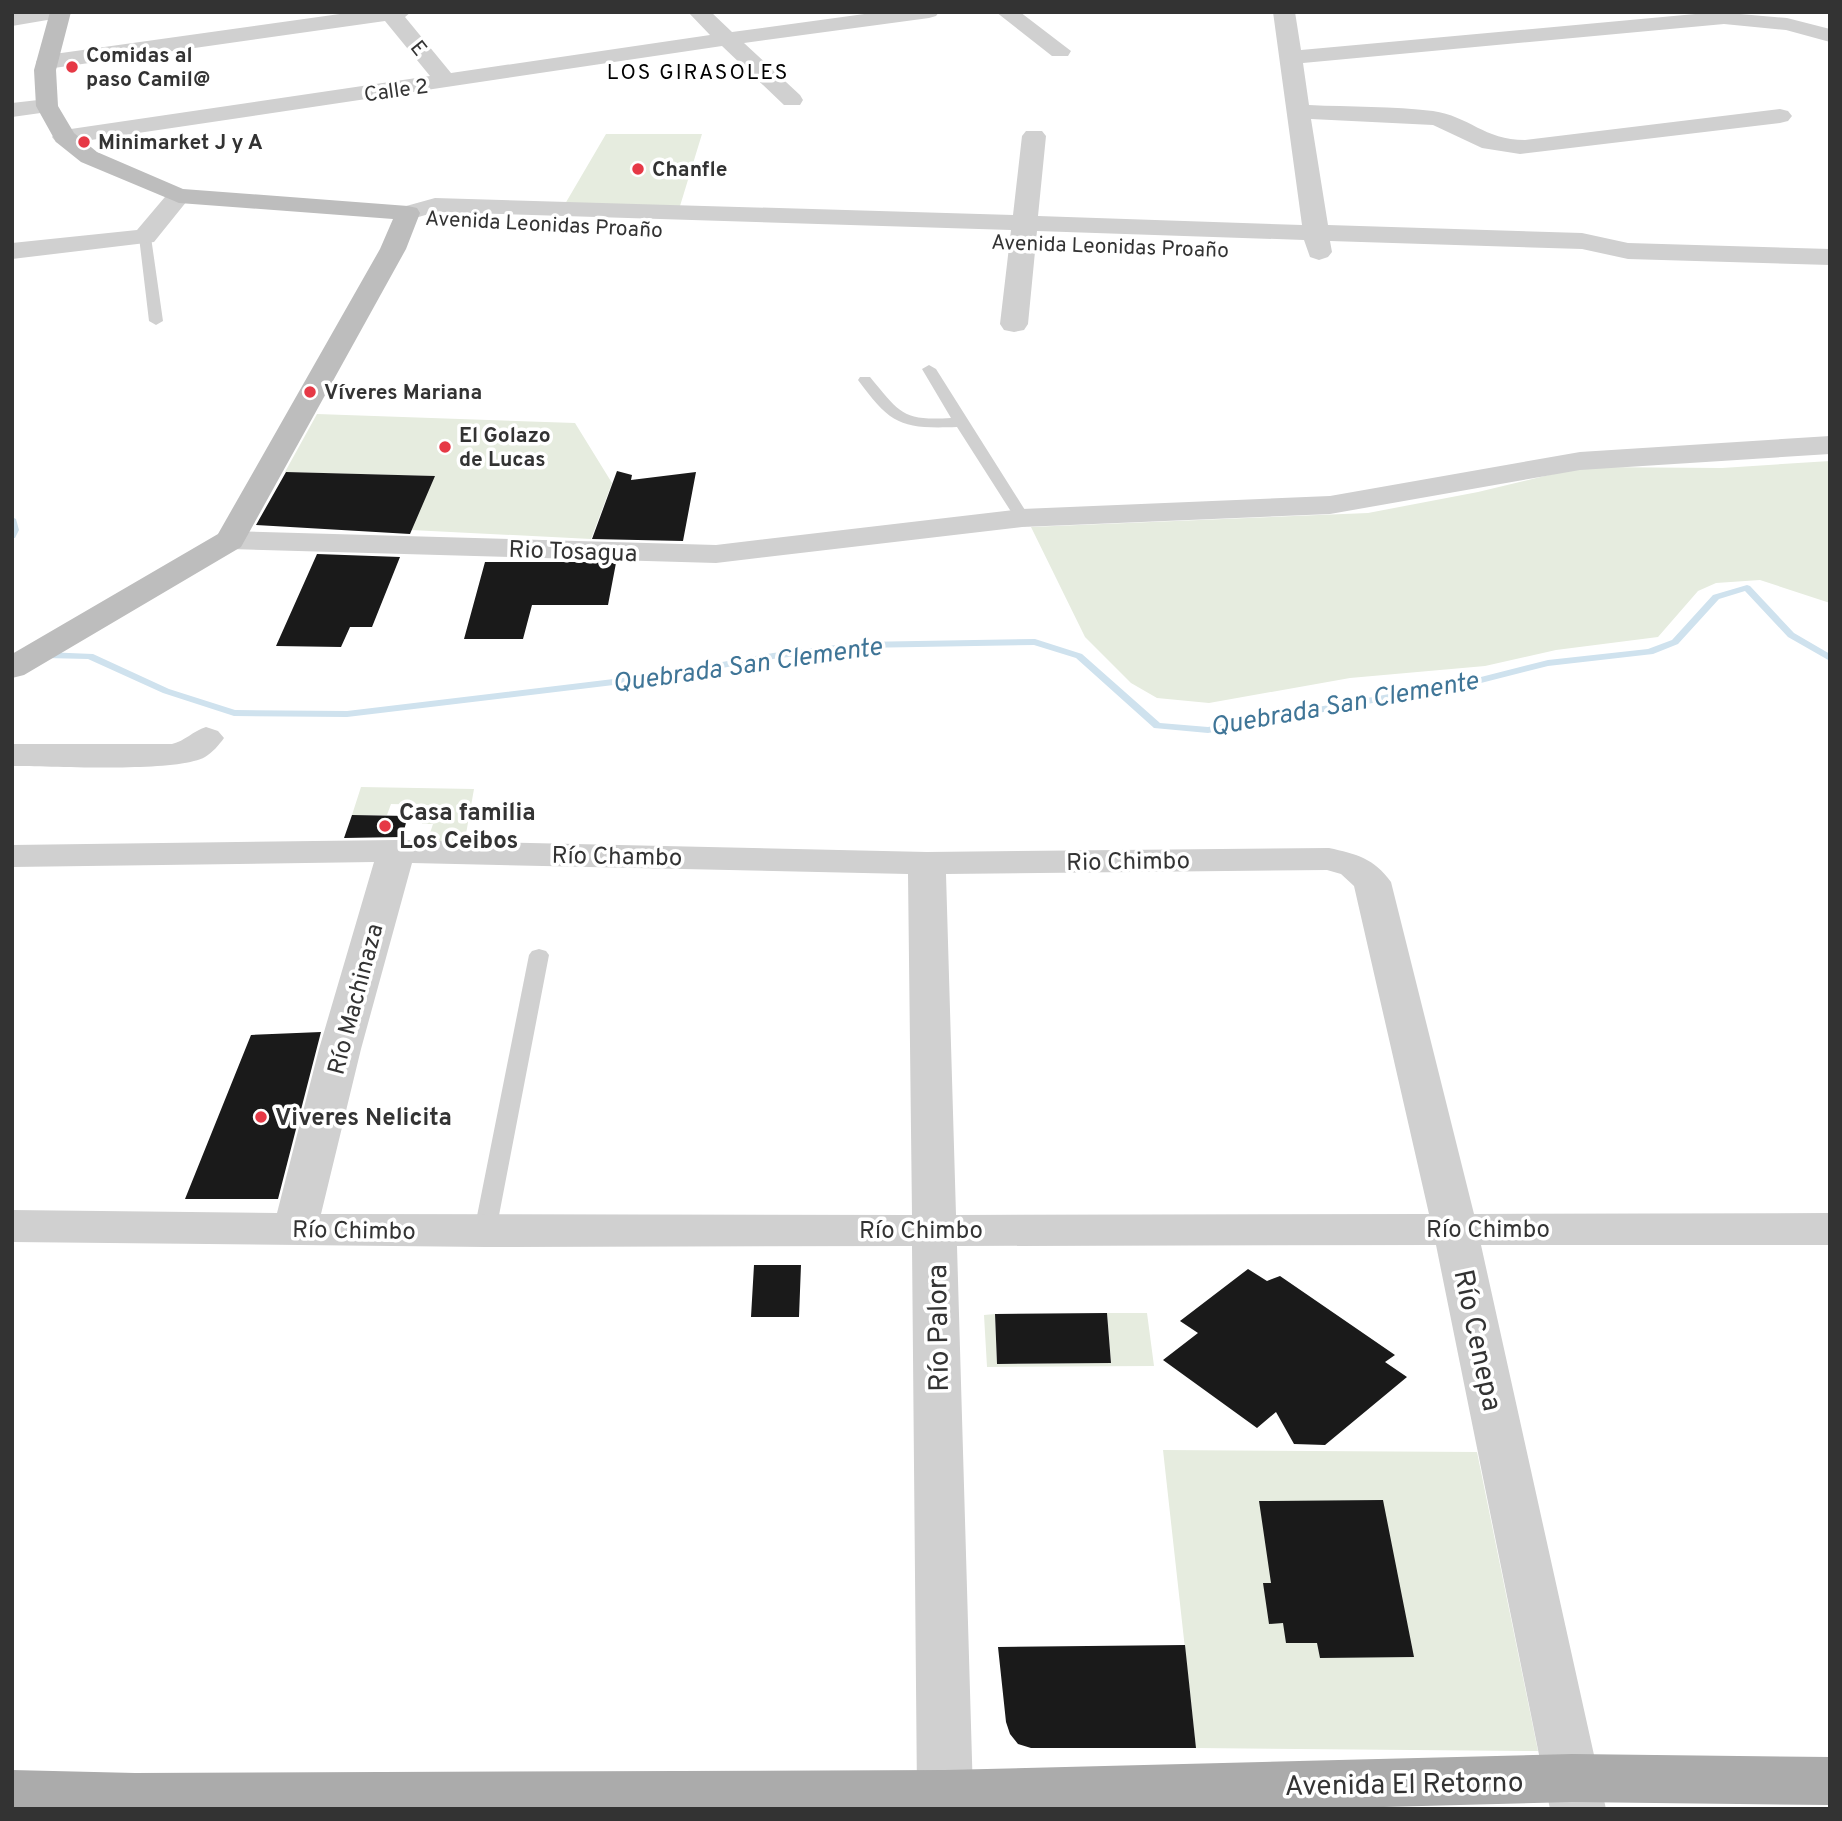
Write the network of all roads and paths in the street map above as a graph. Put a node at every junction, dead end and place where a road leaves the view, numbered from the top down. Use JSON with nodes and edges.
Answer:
{"nodes":[{"id":1,"x":60,"y":12,"type":"edge"},
{"id":2,"x":698,"y":12,"type":"edge"},
{"id":3,"x":929,"y":12,"type":"edge"},
{"id":4,"x":1006,"y":12,"type":"edge"},
{"id":5,"x":1284,"y":12,"type":"edge"},
{"id":6,"x":396,"y":13,"type":"edge"},
{"id":7,"x":884,"y":15,"type":"edge"},
{"id":8,"x":1732,"y":15,"type":"edge"},
{"id":9,"x":12,"y":20,"type":"edge"},
{"id":10,"x":1830,"y":36,"type":"edge"},
{"id":11,"x":727,"y":39,"type":"junction"},
{"id":12,"x":1060,"y":51,"type":"dead end"},
{"id":13,"x":1290,"y":58,"type":"junction"},
{"id":14,"x":47,"y":62,"type":"junction"},
{"id":15,"x":446,"y":82,"type":"junction"},
{"id":16,"x":792,"y":100,"type":"dead end"},
{"id":17,"x":47,"y":106,"type":"junction"},
{"id":18,"x":12,"y":110,"type":"edge"},
{"id":19,"x":1301,"y":112,"type":"junction"},
{"id":20,"x":1780,"y":116,"type":"dead end"},
{"id":21,"x":1034,"y":136,"type":"dead end"},
{"id":22,"x":64,"y":137,"type":"junction"},
{"id":23,"x":179,"y":196,"type":"junction"},
{"id":24,"x":408,"y":213,"type":"junction"},
{"id":25,"x":1024,"y":234,"type":"junction"},
{"id":26,"x":145,"y":237,"type":"junction"},
{"id":27,"x":1318,"y":242,"type":"junction"},
{"id":28,"x":12,"y":251,"type":"edge"},
{"id":29,"x":1830,"y":257,"type":"edge"},
{"id":30,"x":156,"y":321,"type":"dead end"},
{"id":31,"x":1014,"y":324,"type":"dead end"},
{"id":32,"x":929,"y":369,"type":"dead end"},
{"id":33,"x":865,"y":380,"type":"dead end"},
{"id":34,"x":961,"y":422,"type":"junction"},
{"id":35,"x":1830,"y":446,"type":"edge"},
{"id":36,"x":1022,"y":518,"type":"junction"},
{"id":37,"x":230,"y":540,"type":"junction"},
{"id":38,"x":12,"y":668,"type":"edge"},
{"id":39,"x":206,"y":738,"type":"dead end"},
{"id":40,"x":12,"y":755,"type":"edge"},
{"id":41,"x":396,"y":850,"type":"junction"},
{"id":42,"x":12,"y":856,"type":"edge"},
{"id":43,"x":1329,"y":859,"type":"joint"},
{"id":44,"x":927,"y":863,"type":"junction"},
{"id":45,"x":539,"y":955,"type":"dead end"},
{"id":46,"x":12,"y":1226,"type":"edge"},
{"id":47,"x":295,"y":1229,"type":"junction"},
{"id":48,"x":1455,"y":1229,"type":"junction"},
{"id":49,"x":1830,"y":1229,"type":"edge"},
{"id":50,"x":935,"y":1230,"type":"junction"},
{"id":51,"x":485,"y":1231,"type":"junction"},
{"id":52,"x":1830,"y":1781,"type":"edge"},
{"id":53,"x":12,"y":1794,"type":"edge"},
{"id":54,"x":945,"y":1794,"type":"junction"},
{"id":55,"x":1575,"y":1794,"type":"edge"}],
"edges":[{"from":1,"to":9,"type":"street"},
{"from":1,"to":14,"type":"main road"},
{"from":2,"to":11,"type":"street"},
{"from":3,"to":7,"type":"street","name":"Calle 2"},
{"from":4,"to":12,"type":"street"},
{"from":5,"to":13,"type":"street"},
{"from":6,"to":14,"type":"street"},
{"from":6,"to":15,"type":"street","name":"E"},
{"from":7,"to":11,"type":"street","name":"Calle 2"},
{"from":8,"to":10,"type":"street"},
{"from":8,"to":13,"type":"street"},
{"from":11,"to":15,"type":"street","name":"Calle 2"},
{"from":11,"to":16,"type":"street"},
{"from":13,"to":19,"type":"street"},
{"from":14,"to":17,"type":"main road"},
{"from":15,"to":22,"type":"street","name":"Calle 2"},
{"from":17,"to":18,"type":"street"},
{"from":17,"to":22,"type":"main road"},
{"from":19,"to":20,"type":"street"},
{"from":19,"to":27,"type":"street"},
{"from":21,"to":25,"type":"street"},
{"from":22,"to":23,"type":"main road"},
{"from":23,"to":24,"type":"main road"},
{"from":23,"to":26,"type":"street"},
{"from":24,"to":25,"type":"street","name":"Avenida Leonidas Proaño"},
{"from":24,"to":37,"type":"main road"},
{"from":25,"to":27,"type":"street","name":"Avenida Leonidas Proaño"},
{"from":25,"to":31,"type":"street"},
{"from":26,"to":28,"type":"street"},
{"from":26,"to":30,"type":"lane"},
{"from":27,"to":29,"type":"street","name":"Avenida Leonidas Proaño"},
{"from":32,"to":34,"type":"lane"},
{"from":33,"to":34,"type":"lane"},
{"from":34,"to":36,"type":"lane"},
{"from":35,"to":36,"type":"street","name":"Rio Tosagua"},
{"from":36,"to":37,"type":"street","name":"Rio Tosagua"},
{"from":37,"to":38,"type":"main road"},
{"from":39,"to":40,"type":"street"},
{"from":41,"to":42,"type":"street","name":"Río Chambo"},
{"from":41,"to":44,"type":"street","name":"Río Chambo"},
{"from":41,"to":47,"type":"street","name":"Río Machinaza"},
{"from":43,"to":44,"type":"street","name":"Rio Chimbo"},
{"from":43,"to":48,"type":"street","name":"Río Cenepa"},
{"from":44,"to":50,"type":"street","name":"Río Palora"},
{"from":45,"to":51,"type":"lane"},
{"from":46,"to":47,"type":"street","name":"Río Chimbo"},
{"from":47,"to":51,"type":"street","name":"Río Chimbo"},
{"from":48,"to":49,"type":"street","name":"Río Chimbo"},
{"from":48,"to":50,"type":"street","name":"Río Chimbo"},
{"from":48,"to":55,"type":"street","name":"Río Cenepa"},
{"from":50,"to":51,"type":"street","name":"Río Chimbo"},
{"from":50,"to":54,"type":"street","name":"Río Palora"},
{"from":52,"to":55,"type":"main road","name":"Avenida El Retorno"},
{"from":53,"to":54,"type":"main road","name":"Avenida El Retorno"},
{"from":54,"to":55,"type":"main road","name":"Avenida El Retorno"}]}
